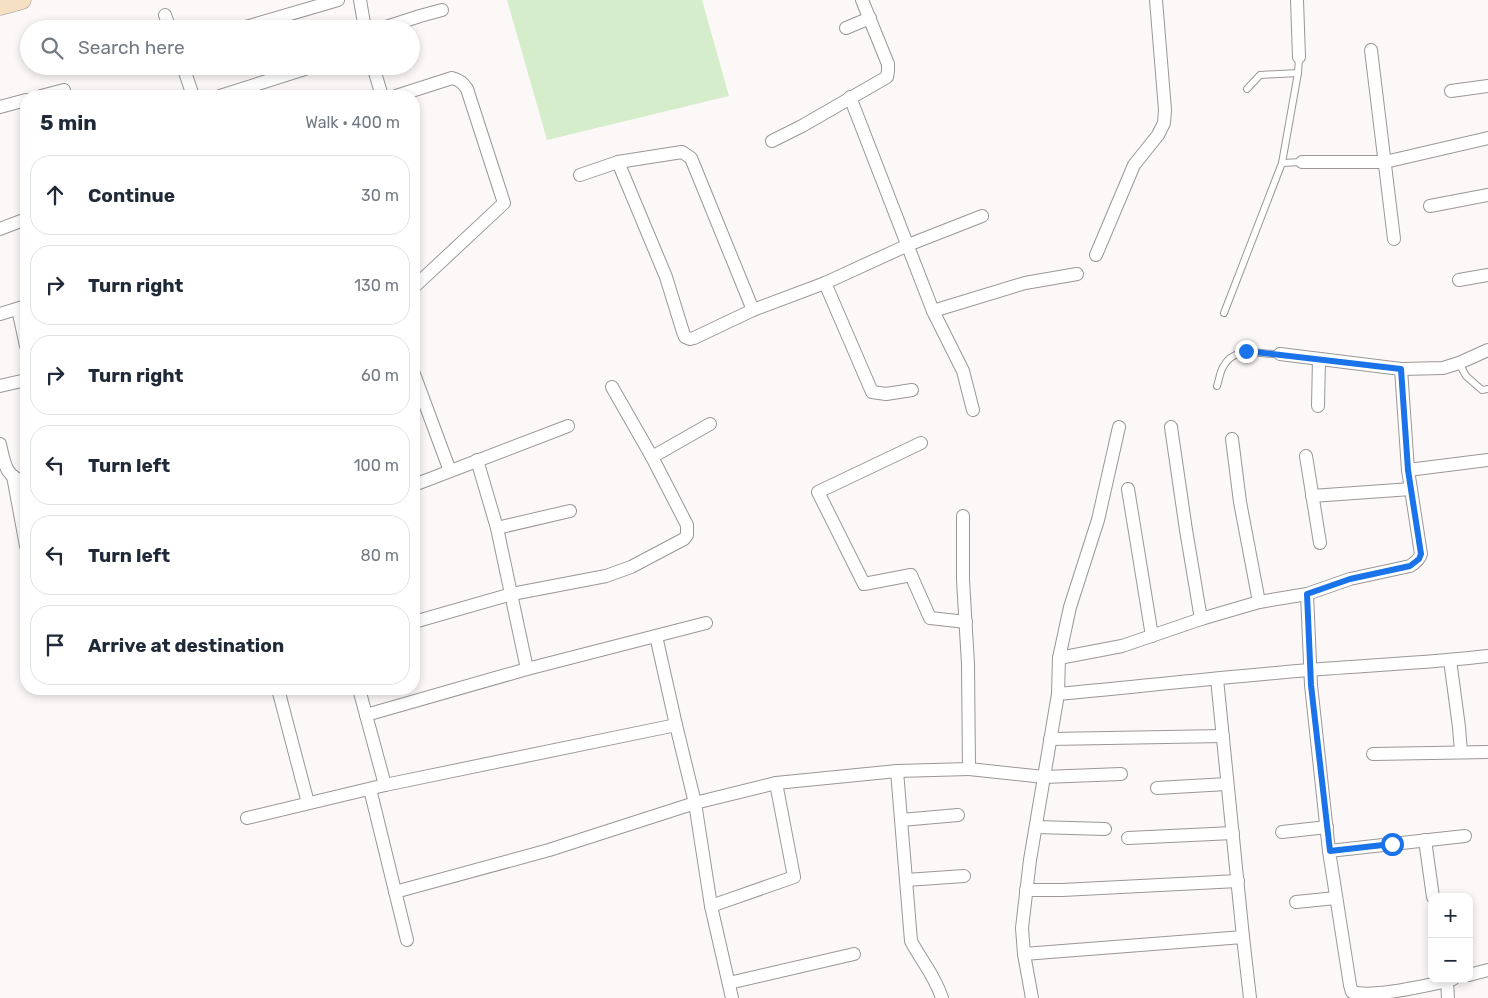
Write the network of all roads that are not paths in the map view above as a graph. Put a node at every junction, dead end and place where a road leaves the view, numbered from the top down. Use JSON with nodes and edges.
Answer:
{"nodes":[{"id":1,"x":22,"y":0,"type":"edge"},
{"id":2,"x":338,"y":0,"type":"edge"},
{"id":3,"x":360,"y":0,"type":"edge"},
{"id":4,"x":862,"y":0,"type":"edge"},
{"id":5,"x":1156,"y":0,"type":"edge"},
{"id":6,"x":1297,"y":0,"type":"edge"},
{"id":7,"x":0,"y":6,"type":"edge"},
{"id":8,"x":442,"y":10,"type":"dead end"},
{"id":9,"x":165,"y":15,"type":"dead end"},
{"id":10,"x":870,"y":18,"type":"junction"},
{"id":11,"x":167,"y":20,"type":"edge"},
{"id":12,"x":270,"y":20,"type":"edge"},
{"id":13,"x":363,"y":20,"type":"edge"},
{"id":14,"x":408,"y":20,"type":"edge"},
{"id":15,"x":846,"y":28,"type":"dead end"},
{"id":16,"x":1371,"y":50,"type":"dead end"},
{"id":17,"x":1299,"y":57,"type":"joint"},
{"id":18,"x":1298,"y":73,"type":"junction"},
{"id":19,"x":186,"y":75,"type":"edge"},
{"id":20,"x":286,"y":75,"type":"edge"},
{"id":21,"x":376,"y":75,"type":"edge"},
{"id":22,"x":1488,"y":86,"type":"edge"},
{"id":23,"x":1247,"y":89,"type":"dead end"},
{"id":24,"x":192,"y":90,"type":"edge"},
{"id":25,"x":239,"y":90,"type":"edge"},
{"id":26,"x":380,"y":90,"type":"edge"},
{"id":27,"x":415,"y":90,"type":"edge"},
{"id":28,"x":1451,"y":91,"type":"dead end"},
{"id":29,"x":850,"y":97,"type":"junction"},
{"id":30,"x":20,"y":102,"type":"edge"},
{"id":31,"x":0,"y":107,"type":"edge"},
{"id":32,"x":1488,"y":138,"type":"edge"},
{"id":33,"x":772,"y":141,"type":"dead end"},
{"id":34,"x":618,"y":162,"type":"junction"},
{"id":35,"x":1282,"y":162,"type":"junction"},
{"id":36,"x":1302,"y":162,"type":"joint"},
{"id":37,"x":1385,"y":162,"type":"junction"},
{"id":38,"x":580,"y":176,"type":"dead end"},
{"id":39,"x":1488,"y":195,"type":"edge"},
{"id":40,"x":1430,"y":206,"type":"dead end"},
{"id":41,"x":982,"y":216,"type":"dead end"},
{"id":42,"x":20,"y":221,"type":"edge"},
{"id":43,"x":0,"y":229,"type":"edge"},
{"id":44,"x":1394,"y":239,"type":"dead end"},
{"id":45,"x":908,"y":245,"type":"junction"},
{"id":46,"x":1096,"y":255,"type":"dead end"},
{"id":47,"x":1077,"y":274,"type":"dead end"},
{"id":48,"x":1488,"y":275,"type":"edge"},
{"id":49,"x":1459,"y":280,"type":"dead end"},
{"id":50,"x":420,"y":281,"type":"edge"},
{"id":51,"x":825,"y":283,"type":"junction"},
{"id":52,"x":20,"y":308,"type":"edge"},
{"id":53,"x":753,"y":310,"type":"junction"},
{"id":54,"x":933,"y":310,"type":"junction"},
{"id":55,"x":1224,"y":313,"type":"dead end"},
{"id":56,"x":0,"y":314,"type":"edge"},
{"id":57,"x":1488,"y":350,"type":"edge"},
{"id":58,"x":1280,"y":354,"type":"joint"},
{"id":59,"x":1319,"y":359,"type":"junction"},
{"id":60,"x":1460,"y":363,"type":"junction"},
{"id":61,"x":1401,"y":369,"type":"junction"},
{"id":62,"x":20,"y":381,"type":"edge"},
{"id":63,"x":0,"y":386,"type":"edge"},
{"id":64,"x":1217,"y":386,"type":"dead end"},
{"id":65,"x":612,"y":387,"type":"dead end"},
{"id":66,"x":1488,"y":389,"type":"edge"},
{"id":67,"x":420,"y":390,"type":"edge"},
{"id":68,"x":912,"y":390,"type":"dead end"},
{"id":69,"x":1318,"y":406,"type":"dead end"},
{"id":70,"x":974,"y":410,"type":"dead end"},
{"id":71,"x":710,"y":424,"type":"dead end"},
{"id":72,"x":568,"y":426,"type":"dead end"},
{"id":73,"x":1119,"y":427,"type":"dead end"},
{"id":74,"x":1171,"y":427,"type":"dead end"},
{"id":75,"x":1232,"y":439,"type":"dead end"},
{"id":76,"x":920,"y":443,"type":"dead end"},
{"id":77,"x":0,"y":444,"type":"edge"},
{"id":78,"x":1306,"y":456,"type":"dead end"},
{"id":79,"x":652,"y":457,"type":"junction"},
{"id":80,"x":478,"y":460,"type":"junction"},
{"id":81,"x":1488,"y":460,"type":"edge"},
{"id":82,"x":1408,"y":470,"type":"junction"},
{"id":83,"x":450,"y":471,"type":"junction"},
{"id":84,"x":13,"y":476,"type":"junction"},
{"id":85,"x":20,"y":480,"type":"edge"},
{"id":86,"x":420,"y":483,"type":"edge"},
{"id":87,"x":1128,"y":489,"type":"dead end"},
{"id":88,"x":1411,"y":489,"type":"junction"},
{"id":89,"x":1312,"y":496,"type":"junction"},
{"id":90,"x":570,"y":511,"type":"dead end"},
{"id":91,"x":20,"y":514,"type":"edge"},
{"id":92,"x":963,"y":516,"type":"dead end"},
{"id":93,"x":497,"y":528,"type":"junction"},
{"id":94,"x":1320,"y":543,"type":"dead end"},
{"id":95,"x":512,"y":594,"type":"junction"},
{"id":96,"x":1307,"y":594,"type":"junction"},
{"id":97,"x":1258,"y":602,"type":"junction"},
{"id":98,"x":1201,"y":619,"type":"junction"},
{"id":99,"x":420,"y":620,"type":"edge"},
{"id":100,"x":966,"y":622,"type":"junction"},
{"id":101,"x":706,"y":623,"type":"dead end"},
{"id":102,"x":656,"y":636,"type":"junction"},
{"id":103,"x":1152,"y":636,"type":"junction"},
{"id":104,"x":1488,"y":656,"type":"edge"},
{"id":105,"x":1060,"y":658,"type":"junction"},
{"id":106,"x":1450,"y":660,"type":"junction"},
{"id":107,"x":527,"y":669,"type":"junction"},
{"id":108,"x":1310,"y":670,"type":"junction"},
{"id":109,"x":1217,"y":679,"type":"junction"},
{"id":110,"x":1058,"y":694,"type":"junction"},
{"id":111,"x":280,"y":695,"type":"edge"},
{"id":112,"x":361,"y":695,"type":"edge"},
{"id":113,"x":366,"y":716,"type":"junction"},
{"id":114,"x":676,"y":724,"type":"junction"},
{"id":115,"x":1223,"y":736,"type":"junction"},
{"id":116,"x":1050,"y":739,"type":"junction"},
{"id":117,"x":1461,"y":752,"type":"junction"},
{"id":118,"x":1488,"y":752,"type":"edge"},
{"id":119,"x":1373,"y":754,"type":"dead end"},
{"id":120,"x":969,"y":769,"type":"junction"},
{"id":121,"x":897,"y":770,"type":"junction"},
{"id":122,"x":1121,"y":774,"type":"dead end"},
{"id":123,"x":1044,"y":777,"type":"junction"},
{"id":124,"x":776,"y":784,"type":"junction"},
{"id":125,"x":1228,"y":784,"type":"junction"},
{"id":126,"x":385,"y":785,"type":"junction"},
{"id":127,"x":1157,"y":788,"type":"dead end"},
{"id":128,"x":370,"y":789,"type":"junction"},
{"id":129,"x":308,"y":802,"type":"junction"},
{"id":130,"x":694,"y":803,"type":"junction"},
{"id":131,"x":958,"y":815,"type":"dead end"},
{"id":132,"x":247,"y":818,"type":"dead end"},
{"id":133,"x":901,"y":820,"type":"junction"},
{"id":134,"x":1036,"y":827,"type":"junction"},
{"id":135,"x":1327,"y":828,"type":"junction"},
{"id":136,"x":1105,"y":829,"type":"dead end"},
{"id":137,"x":1282,"y":832,"type":"dead end"},
{"id":138,"x":1232,"y":833,"type":"junction"},
{"id":139,"x":1465,"y":836,"type":"dead end"},
{"id":140,"x":1128,"y":838,"type":"dead end"},
{"id":141,"x":1425,"y":840,"type":"junction"},
{"id":142,"x":1330,"y":851,"type":"junction"},
{"id":143,"x":964,"y":876,"type":"dead end"},
{"id":144,"x":906,"y":880,"type":"junction"},
{"id":145,"x":1238,"y":880,"type":"junction"},
{"id":146,"x":1026,"y":890,"type":"junction"},
{"id":147,"x":396,"y":892,"type":"junction"},
{"id":148,"x":1432,"y":893,"type":"edge"},
{"id":149,"x":1336,"y":898,"type":"junction"},
{"id":150,"x":1296,"y":902,"type":"dead end"},
{"id":151,"x":712,"y":906,"type":"junction"},
{"id":152,"x":1244,"y":937,"type":"junction"},
{"id":153,"x":407,"y":940,"type":"dead end"},
{"id":154,"x":854,"y":954,"type":"dead end"},
{"id":155,"x":1024,"y":954,"type":"junction"},
{"id":156,"x":1488,"y":970,"type":"edge"},
{"id":157,"x":1473,"y":974,"type":"edge"},
{"id":158,"x":729,"y":983,"type":"junction"},
{"id":159,"x":1435,"y":983,"type":"edge"},
{"id":160,"x":1450,"y":983,"type":"edge"},
{"id":161,"x":732,"y":998,"type":"edge"},
{"id":162,"x":942,"y":998,"type":"edge"},
{"id":163,"x":1032,"y":998,"type":"edge"},
{"id":164,"x":1250,"y":998,"type":"edge"},
{"id":165,"x":1448,"y":998,"type":"edge"}],
"edges":[{"from":1,"to":7,"type":"street"},
{"from":2,"to":12,"type":"street"},
{"from":3,"to":13,"type":"street"},
{"from":4,"to":10,"type":"street"},
{"from":5,"to":46,"type":"street"},
{"from":6,"to":17,"type":"street"},
{"from":8,"to":14,"type":"street"},
{"from":9,"to":11,"type":"street"},
{"from":10,"to":15,"type":"street"},
{"from":10,"to":29,"type":"street"},
{"from":16,"to":37,"type":"street"},
{"from":17,"to":18,"type":"lane"},
{"from":18,"to":23,"type":"lane"},
{"from":18,"to":35,"type":"lane"},
{"from":19,"to":24,"type":"street"},
{"from":20,"to":25,"type":"street"},
{"from":21,"to":26,"type":"street"},
{"from":22,"to":28,"type":"street"},
{"from":27,"to":50,"type":"street"},
{"from":29,"to":33,"type":"street"},
{"from":29,"to":45,"type":"street"},
{"from":30,"to":31,"type":"street"},
{"from":32,"to":37,"type":"street"},
{"from":34,"to":38,"type":"street"},
{"from":34,"to":53,"type":"street"},
{"from":34,"to":53,"type":"street"},
{"from":35,"to":36,"type":"lane"},
{"from":35,"to":55,"type":"lane"},
{"from":36,"to":37,"type":"street"},
{"from":37,"to":44,"type":"street"},
{"from":39,"to":40,"type":"street"},
{"from":41,"to":45,"type":"street"},
{"from":42,"to":43,"type":"street"},
{"from":45,"to":51,"type":"street"},
{"from":45,"to":54,"type":"street"},
{"from":47,"to":54,"type":"street"},
{"from":48,"to":49,"type":"street"},
{"from":51,"to":53,"type":"street"},
{"from":51,"to":68,"type":"street"},
{"from":52,"to":56,"type":"street"},
{"from":54,"to":70,"type":"street"},
{"from":57,"to":60,"type":"street"},
{"from":58,"to":59,"type":"street"},
{"from":58,"to":64,"type":"lane"},
{"from":59,"to":61,"type":"street"},
{"from":59,"to":69,"type":"street"},
{"from":60,"to":61,"type":"street"},
{"from":60,"to":66,"type":"lane"},
{"from":61,"to":82,"type":"street"},
{"from":62,"to":63,"type":"street"},
{"from":65,"to":79,"type":"street"},
{"from":67,"to":83,"type":"street"},
{"from":71,"to":79,"type":"street"},
{"from":72,"to":80,"type":"street"},
{"from":73,"to":105,"type":"street"},
{"from":74,"to":98,"type":"street"},
{"from":75,"to":97,"type":"street"},
{"from":76,"to":100,"type":"street"},
{"from":77,"to":84,"type":"street"},
{"from":78,"to":89,"type":"street"},
{"from":79,"to":95,"type":"street"},
{"from":80,"to":83,"type":"street"},
{"from":80,"to":93,"type":"street"},
{"from":81,"to":82,"type":"street"},
{"from":82,"to":88,"type":"street"},
{"from":83,"to":86,"type":"street"},
{"from":84,"to":85,"type":"street"},
{"from":84,"to":91,"type":"street"},
{"from":87,"to":103,"type":"street"},
{"from":88,"to":89,"type":"street"},
{"from":88,"to":96,"type":"street"},
{"from":89,"to":94,"type":"street"},
{"from":90,"to":93,"type":"street"},
{"from":92,"to":100,"type":"street"},
{"from":93,"to":95,"type":"street"},
{"from":95,"to":99,"type":"street"},
{"from":95,"to":107,"type":"street"},
{"from":96,"to":97,"type":"street"},
{"from":96,"to":108,"type":"street"},
{"from":97,"to":98,"type":"street"},
{"from":98,"to":103,"type":"street"},
{"from":100,"to":120,"type":"street"},
{"from":101,"to":102,"type":"street"},
{"from":102,"to":107,"type":"street"},
{"from":102,"to":114,"type":"street"},
{"from":103,"to":105,"type":"street"},
{"from":104,"to":106,"type":"street"},
{"from":105,"to":110,"type":"street"},
{"from":106,"to":108,"type":"street"},
{"from":106,"to":117,"type":"street"},
{"from":107,"to":113,"type":"street"},
{"from":108,"to":109,"type":"street"},
{"from":108,"to":135,"type":"street"},
{"from":109,"to":110,"type":"street"},
{"from":109,"to":115,"type":"street"},
{"from":110,"to":116,"type":"street"},
{"from":111,"to":129,"type":"street"},
{"from":112,"to":113,"type":"street"},
{"from":113,"to":126,"type":"street"},
{"from":114,"to":126,"type":"street"},
{"from":114,"to":130,"type":"street"},
{"from":115,"to":116,"type":"street"},
{"from":115,"to":125,"type":"street"},
{"from":116,"to":123,"type":"street"},
{"from":117,"to":118,"type":"street"},
{"from":117,"to":119,"type":"street"},
{"from":120,"to":121,"type":"street"},
{"from":120,"to":123,"type":"street"},
{"from":121,"to":124,"type":"street"},
{"from":121,"to":133,"type":"street"},
{"from":122,"to":123,"type":"street"},
{"from":123,"to":134,"type":"street"},
{"from":124,"to":130,"type":"street"},
{"from":124,"to":151,"type":"street"},
{"from":125,"to":127,"type":"street"},
{"from":125,"to":138,"type":"street"},
{"from":126,"to":128,"type":"street"},
{"from":128,"to":129,"type":"street"},
{"from":128,"to":147,"type":"street"},
{"from":129,"to":132,"type":"street"},
{"from":130,"to":147,"type":"street"},
{"from":130,"to":151,"type":"street"},
{"from":131,"to":133,"type":"street"},
{"from":133,"to":144,"type":"street"},
{"from":134,"to":136,"type":"street"},
{"from":134,"to":146,"type":"street"},
{"from":135,"to":137,"type":"street"},
{"from":135,"to":142,"type":"street"},
{"from":138,"to":140,"type":"street"},
{"from":138,"to":145,"type":"street"},
{"from":139,"to":141,"type":"street"},
{"from":141,"to":142,"type":"street"},
{"from":141,"to":148,"type":"street"},
{"from":142,"to":149,"type":"street"},
{"from":143,"to":144,"type":"street"},
{"from":144,"to":162,"type":"street"},
{"from":145,"to":146,"type":"street"},
{"from":145,"to":152,"type":"street"},
{"from":146,"to":155,"type":"street"},
{"from":147,"to":153,"type":"street"},
{"from":149,"to":150,"type":"street"},
{"from":149,"to":159,"type":"street"},
{"from":151,"to":158,"type":"street"},
{"from":152,"to":155,"type":"street"},
{"from":152,"to":164,"type":"street"},
{"from":154,"to":158,"type":"street"},
{"from":155,"to":163,"type":"street"},
{"from":156,"to":157,"type":"street"},
{"from":158,"to":161,"type":"street"},
{"from":160,"to":165,"type":"street"}]}
